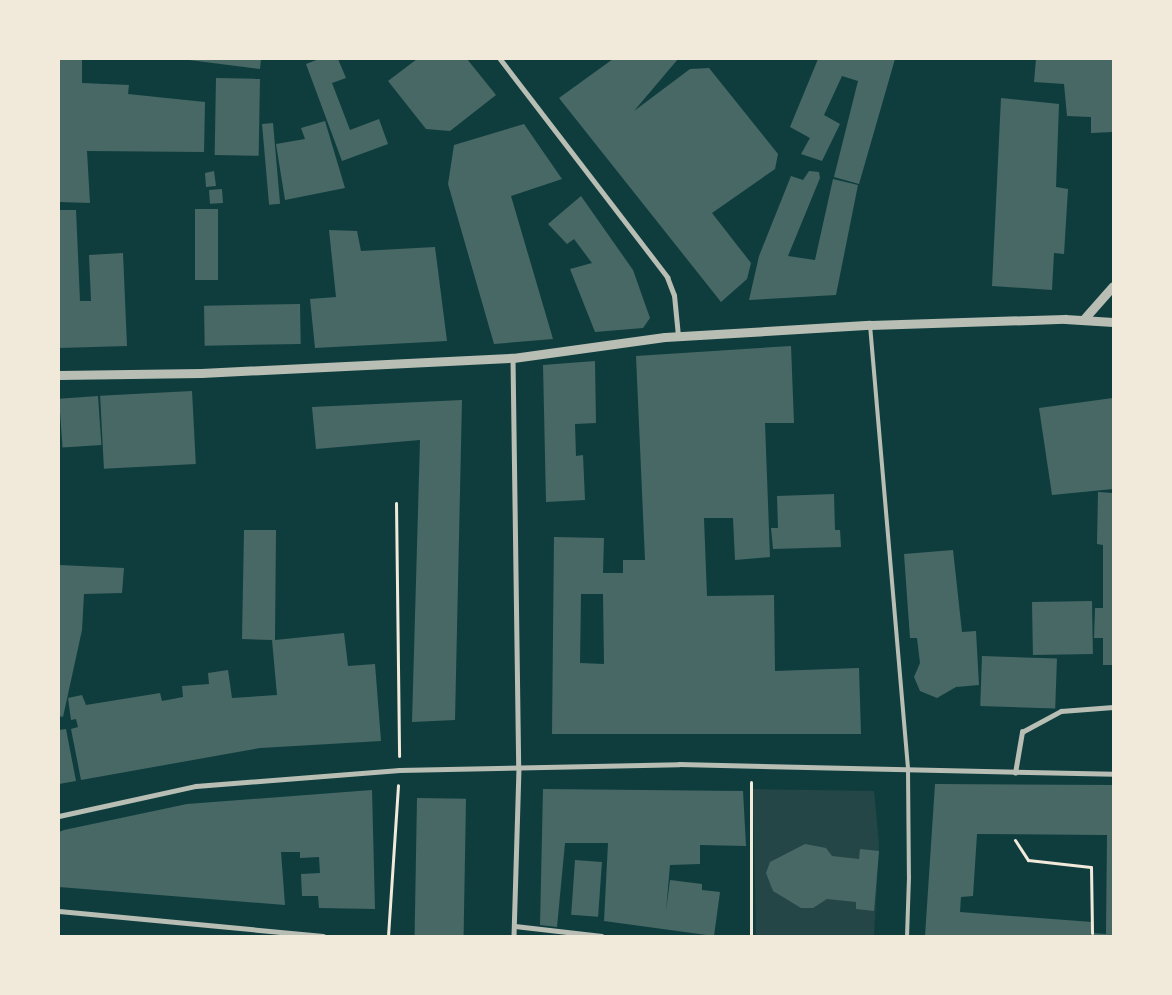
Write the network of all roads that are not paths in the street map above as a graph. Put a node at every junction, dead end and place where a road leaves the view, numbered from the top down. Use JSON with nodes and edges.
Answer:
{"nodes":[{"id":1,"x":500,"y":59,"type":"edge"},
{"id":2,"x":1113,"y":286,"type":"edge"},
{"id":3,"x":1083,"y":320,"type":"junction"},
{"id":4,"x":1113,"y":322,"type":"edge"},
{"id":5,"x":870,"y":325,"type":"junction"},
{"id":6,"x":678,"y":336,"type":"junction"},
{"id":7,"x":513,"y":358,"type":"junction"},
{"id":8,"x":59,"y":376,"type":"edge"},
{"id":9,"x":1113,"y":707,"type":"edge"},
{"id":10,"x":519,"y":768,"type":"junction"},
{"id":11,"x":908,"y":770,"type":"junction"},
{"id":12,"x":1015,"y":773,"type":"junction"},
{"id":13,"x":1113,"y":774,"type":"edge"},
{"id":14,"x":59,"y":816,"type":"edge"},
{"id":15,"x":59,"y":911,"type":"edge"},
{"id":16,"x":515,"y":926,"type":"junction"},
{"id":17,"x":324,"y":936,"type":"edge"},
{"id":18,"x":514,"y":936,"type":"edge"},
{"id":19,"x":601,"y":936,"type":"edge"},
{"id":20,"x":906,"y":936,"type":"edge"}],
"edges":[{"from":1,"to":6,"type":"street"},
{"from":2,"to":3,"type":"street"},
{"from":3,"to":4,"type":"street"},
{"from":3,"to":5,"type":"street"},
{"from":5,"to":6,"type":"street"},
{"from":5,"to":11,"type":"lane"},
{"from":6,"to":7,"type":"street"},
{"from":7,"to":8,"type":"street"},
{"from":7,"to":10,"type":"street"},
{"from":9,"to":12,"type":"street"},
{"from":10,"to":11,"type":"street"},
{"from":10,"to":14,"type":"street"},
{"from":10,"to":16,"type":"street"},
{"from":11,"to":12,"type":"street"},
{"from":11,"to":20,"type":"lane"},
{"from":12,"to":13,"type":"street"},
{"from":15,"to":17,"type":"street"},
{"from":16,"to":18,"type":"street"},
{"from":16,"to":19,"type":"street"}]}
